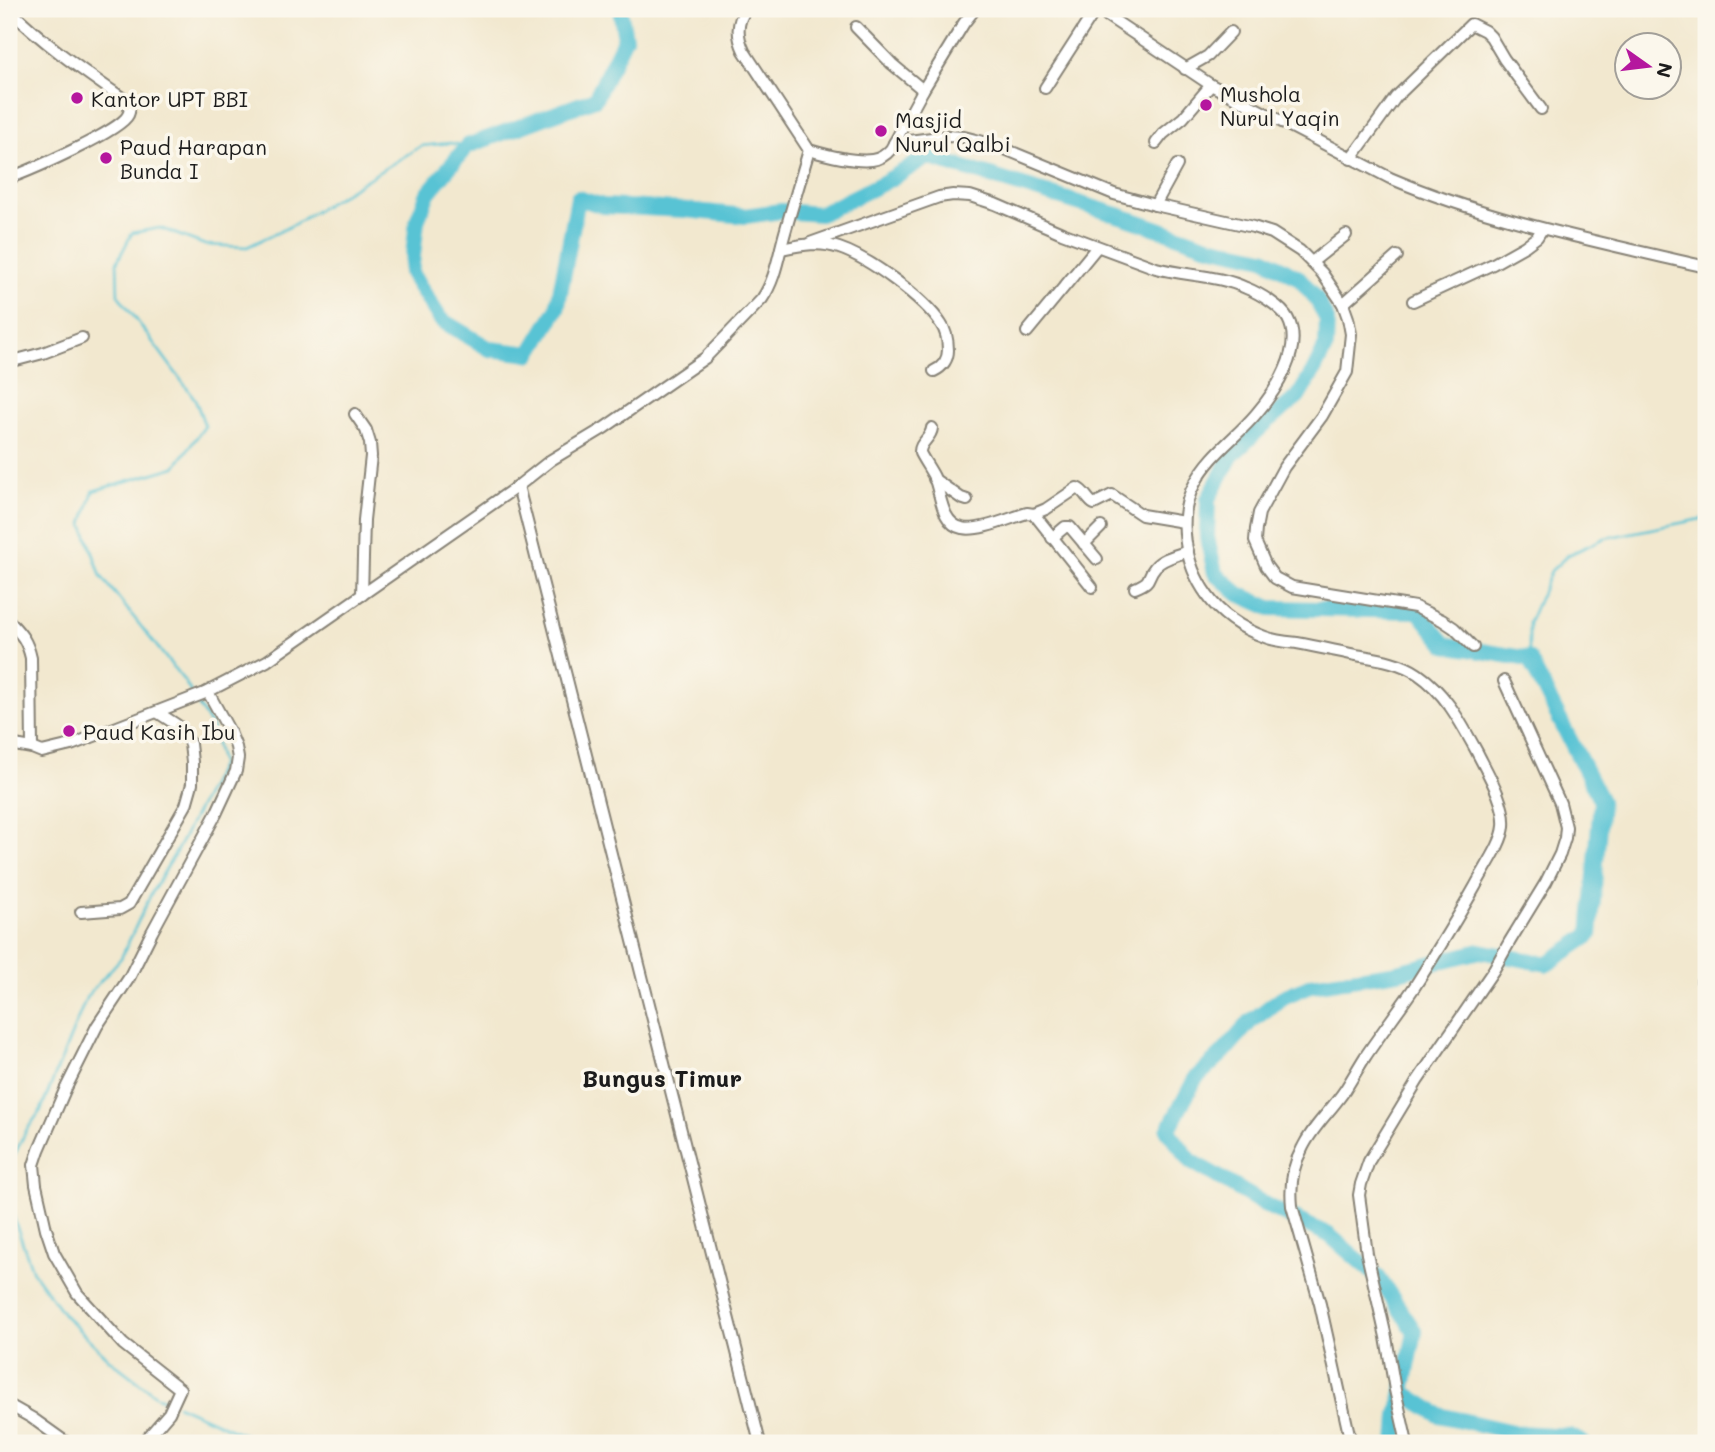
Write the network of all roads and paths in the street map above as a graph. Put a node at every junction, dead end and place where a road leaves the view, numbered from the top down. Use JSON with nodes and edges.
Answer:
{"nodes":[{"id":1,"x":9,"y":9,"type":"edge"},
{"id":2,"x":975,"y":9,"type":"edge"},
{"id":3,"x":1097,"y":9,"type":"edge"},
{"id":4,"x":743,"y":10,"type":"edge"},
{"id":5,"x":856,"y":27,"type":"dead end"},
{"id":6,"x":1231,"y":32,"type":"dead end"},
{"id":7,"x":1185,"y":69,"type":"junction"},
{"id":8,"x":1211,"y":85,"type":"junction"},
{"id":9,"x":1045,"y":88,"type":"dead end"},
{"id":10,"x":923,"y":90,"type":"junction"},
{"id":11,"x":1541,"y":109,"type":"dead end"},
{"id":12,"x":894,"y":143,"type":"junction"},
{"id":13,"x":1156,"y":144,"type":"dead end"},
{"id":14,"x":809,"y":150,"type":"junction"},
{"id":15,"x":1351,"y":159,"type":"junction"},
{"id":16,"x":1177,"y":165,"type":"dead end"},
{"id":17,"x":9,"y":178,"type":"edge"},
{"id":18,"x":1155,"y":205,"type":"junction"},
{"id":19,"x":1542,"y":229,"type":"junction"},
{"id":20,"x":1346,"y":235,"type":"dead end"},
{"id":21,"x":810,"y":243,"type":"junction"},
{"id":22,"x":782,"y":244,"type":"junction"},
{"id":23,"x":1097,"y":247,"type":"junction"},
{"id":24,"x":1397,"y":256,"type":"dead end"},
{"id":25,"x":1313,"y":261,"type":"junction"},
{"id":26,"x":1706,"y":267,"type":"edge"},
{"id":27,"x":1413,"y":301,"type":"dead end"},
{"id":28,"x":1345,"y":302,"type":"junction"},
{"id":29,"x":1027,"y":332,"type":"dead end"},
{"id":30,"x":82,"y":338,"type":"dead end"},
{"id":31,"x":9,"y":362,"type":"edge"},
{"id":32,"x":934,"y":371,"type":"dead end"},
{"id":33,"x":355,"y":414,"type":"dead end"},
{"id":34,"x":932,"y":428,"type":"dead end"},
{"id":35,"x":934,"y":479,"type":"junction"},
{"id":36,"x":519,"y":486,"type":"junction"},
{"id":37,"x":967,"y":500,"type":"dead end"},
{"id":38,"x":1034,"y":514,"type":"junction"},
{"id":39,"x":1184,"y":522,"type":"junction"},
{"id":40,"x":1101,"y":527,"type":"dead end"},
{"id":41,"x":1052,"y":538,"type":"junction"},
{"id":42,"x":1084,"y":544,"type":"junction"},
{"id":43,"x":1186,"y":552,"type":"junction"},
{"id":44,"x":1097,"y":559,"type":"dead end"},
{"id":45,"x":1092,"y":587,"type":"dead end"},
{"id":46,"x":1135,"y":588,"type":"dead end"},
{"id":47,"x":362,"y":595,"type":"junction"},
{"id":48,"x":9,"y":621,"type":"edge"},
{"id":49,"x":1473,"y":647,"type":"dead end"},
{"id":50,"x":1504,"y":681,"type":"dead end"},
{"id":51,"x":206,"y":693,"type":"junction"},
{"id":52,"x":159,"y":711,"type":"junction"},
{"id":53,"x":9,"y":744,"type":"edge"},
{"id":54,"x":32,"y":748,"type":"junction"},
{"id":55,"x":81,"y":912,"type":"dead end"},
{"id":56,"x":9,"y":1405,"type":"edge"},
{"id":57,"x":67,"y":1443,"type":"edge"},
{"id":58,"x":144,"y":1443,"type":"edge"},
{"id":59,"x":760,"y":1443,"type":"edge"},
{"id":60,"x":1351,"y":1443,"type":"edge"},
{"id":61,"x":1407,"y":1443,"type":"edge"}],
"edges":[{"from":1,"to":17,"type":"street"},
{"from":2,"to":10,"type":"street"},
{"from":3,"to":7,"type":"street"},
{"from":3,"to":9,"type":"street"},
{"from":4,"to":14,"type":"street"},
{"from":5,"to":10,"type":"street"},
{"from":6,"to":7,"type":"street"},
{"from":7,"to":8,"type":"street"},
{"from":8,"to":13,"type":"street"},
{"from":8,"to":15,"type":"street"},
{"from":10,"to":12,"type":"street"},
{"from":11,"to":15,"type":"street"},
{"from":12,"to":14,"type":"street"},
{"from":12,"to":18,"type":"street"},
{"from":14,"to":22,"type":"street"},
{"from":15,"to":19,"type":"street"},
{"from":16,"to":18,"type":"street"},
{"from":18,"to":25,"type":"street"},
{"from":19,"to":26,"type":"street"},
{"from":19,"to":27,"type":"street"},
{"from":20,"to":25,"type":"street"},
{"from":21,"to":22,"type":"street"},
{"from":21,"to":23,"type":"street"},
{"from":21,"to":32,"type":"street"},
{"from":22,"to":36,"type":"street"},
{"from":23,"to":29,"type":"street"},
{"from":23,"to":39,"type":"street"},
{"from":24,"to":28,"type":"street"},
{"from":25,"to":28,"type":"street"},
{"from":28,"to":49,"type":"street"},
{"from":30,"to":31,"type":"street"},
{"from":33,"to":47,"type":"street"},
{"from":34,"to":35,"type":"street"},
{"from":35,"to":37,"type":"street"},
{"from":35,"to":38,"type":"street"},
{"from":36,"to":47,"type":"street"},
{"from":36,"to":59,"type":"street"},
{"from":38,"to":39,"type":"street"},
{"from":38,"to":41,"type":"street"},
{"from":39,"to":43,"type":"street"},
{"from":40,"to":42,"type":"street"},
{"from":41,"to":42,"type":"street"},
{"from":41,"to":45,"type":"street"},
{"from":42,"to":44,"type":"street"},
{"from":43,"to":46,"type":"street"},
{"from":43,"to":60,"type":"street"},
{"from":47,"to":51,"type":"street"},
{"from":48,"to":54,"type":"street"},
{"from":50,"to":61,"type":"street"},
{"from":51,"to":52,"type":"street"},
{"from":51,"to":58,"type":"street"},
{"from":52,"to":54,"type":"street"},
{"from":52,"to":55,"type":"street"},
{"from":53,"to":54,"type":"street"},
{"from":56,"to":57,"type":"street"}]}
